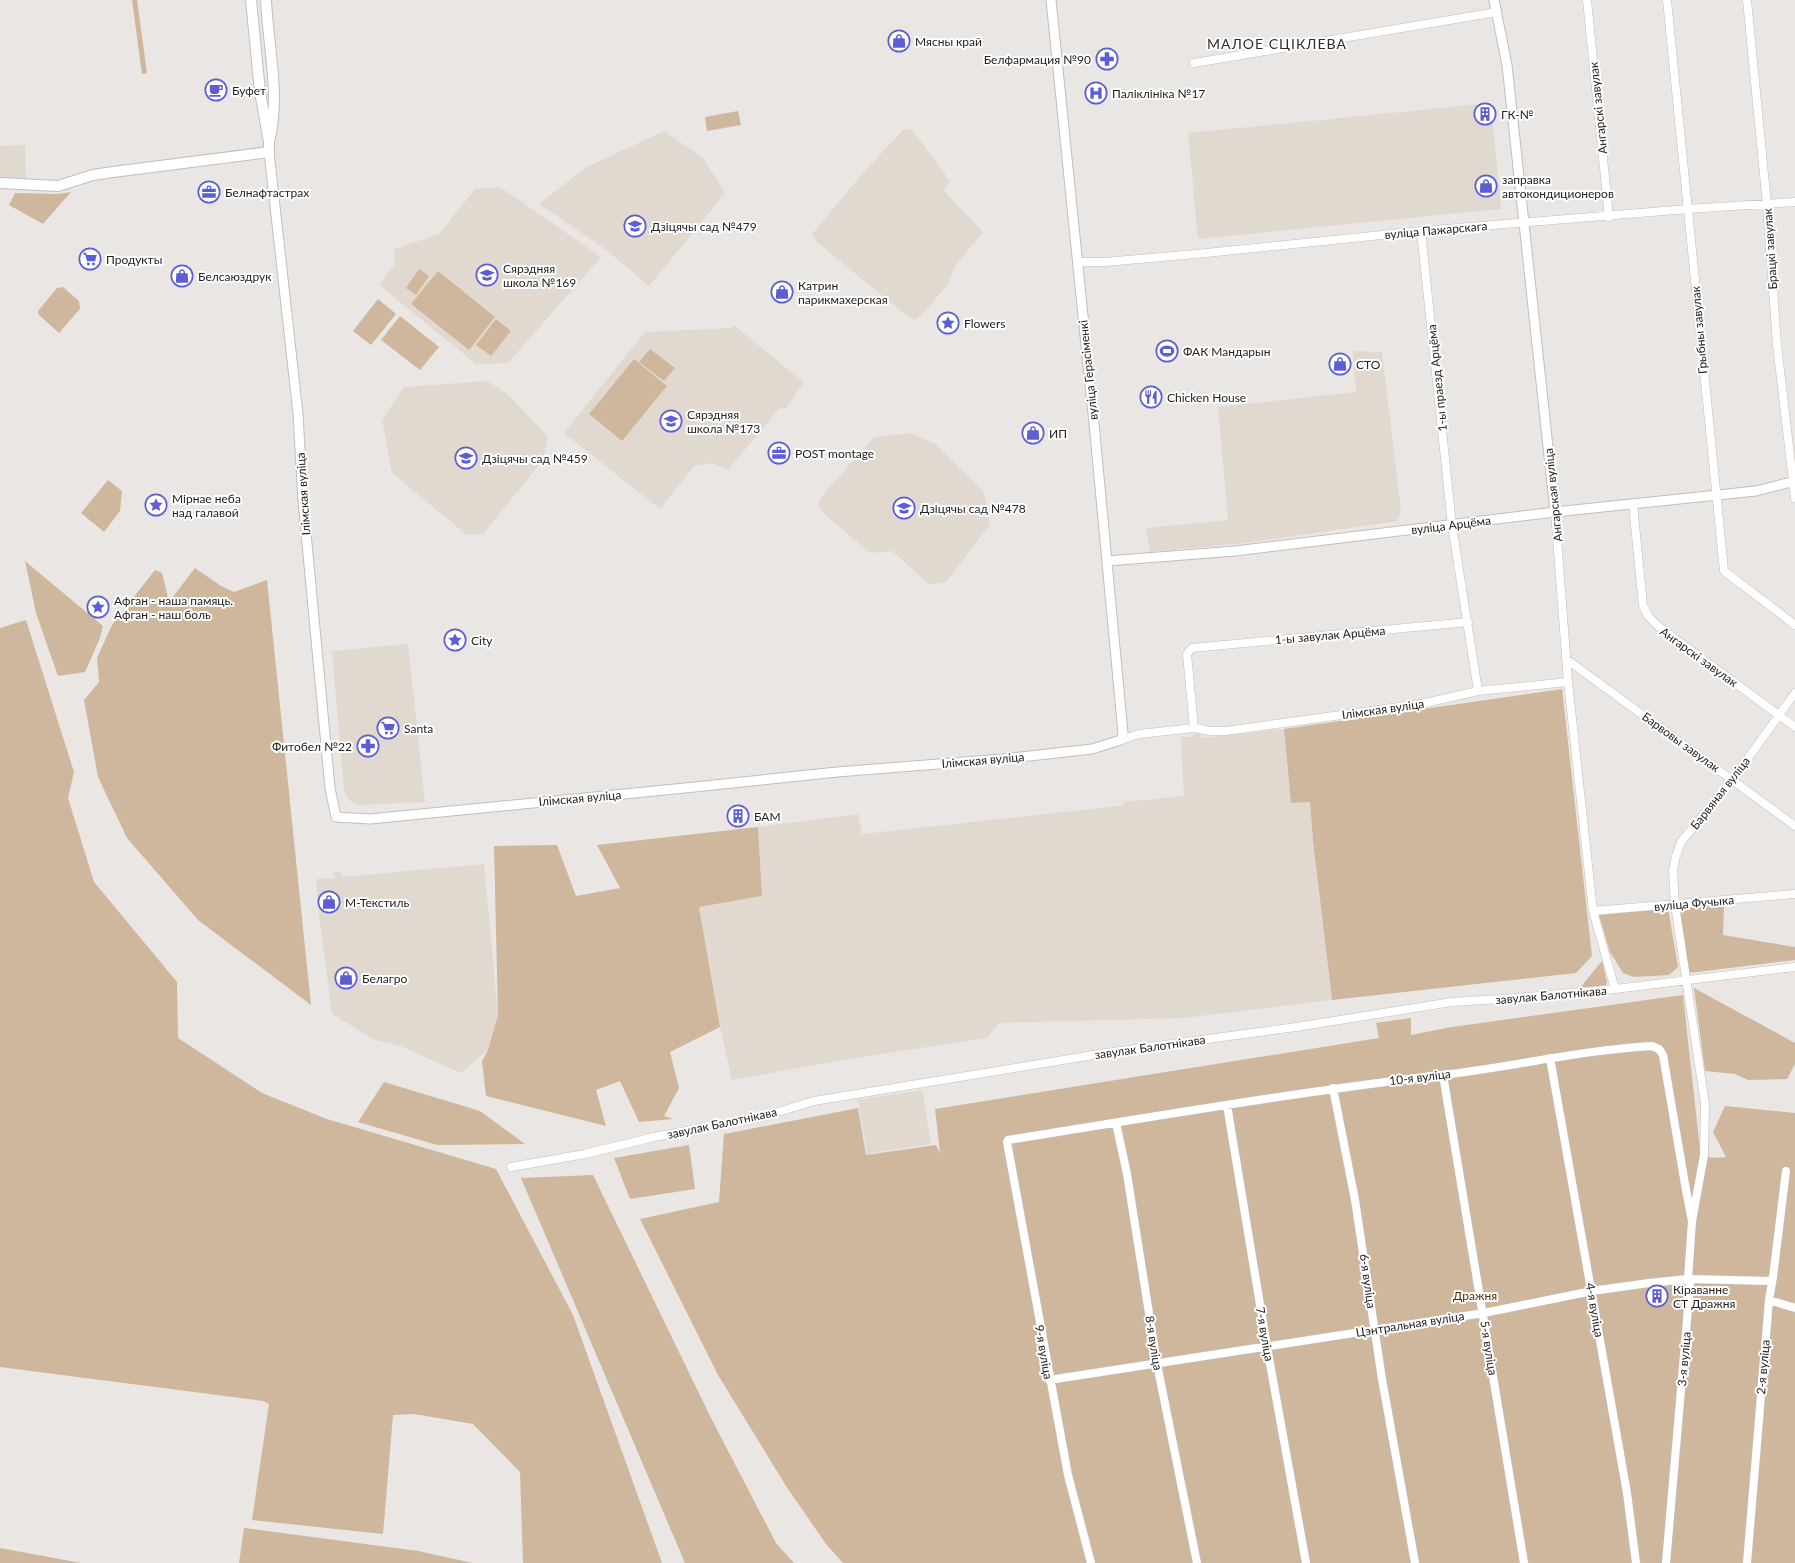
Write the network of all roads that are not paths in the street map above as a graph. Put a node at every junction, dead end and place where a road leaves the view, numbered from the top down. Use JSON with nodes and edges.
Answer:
{"nodes":[{"id":1,"x":251,"y":0,"type":"edge"},
{"id":2,"x":266,"y":0,"type":"edge"},
{"id":3,"x":1051,"y":0,"type":"edge"},
{"id":4,"x":1494,"y":0,"type":"edge"},
{"id":5,"x":1587,"y":0,"type":"edge"},
{"id":6,"x":1667,"y":0,"type":"edge"},
{"id":7,"x":1747,"y":0,"type":"edge"},
{"id":8,"x":1497,"y":12,"type":"junction"},
{"id":9,"x":1194,"y":63,"type":"dead end"},
{"id":10,"x":272,"y":67,"type":"junction"},
{"id":11,"x":258,"y":69,"type":"junction"},
{"id":12,"x":269,"y":147,"type":"junction"},
{"id":13,"x":0,"y":183,"type":"edge"},
{"id":14,"x":1795,"y":202,"type":"edge"},
{"id":15,"x":1767,"y":204,"type":"junction"},
{"id":16,"x":1688,"y":209,"type":"junction"},
{"id":17,"x":1609,"y":217,"type":"junction"},
{"id":18,"x":1523,"y":223,"type":"junction"},
{"id":19,"x":1421,"y":231,"type":"junction"},
{"id":20,"x":1077,"y":262,"type":"junction"},
{"id":21,"x":1794,"y":482,"type":"edge"},
{"id":22,"x":1715,"y":495,"type":"junction"},
{"id":23,"x":1795,"y":498,"type":"edge"},
{"id":24,"x":1633,"y":505,"type":"junction"},
{"id":25,"x":1555,"y":512,"type":"junction"},
{"id":26,"x":1452,"y":525,"type":"junction"},
{"id":27,"x":1107,"y":561,"type":"junction"},
{"id":28,"x":1468,"y":622,"type":"junction"},
{"id":29,"x":1795,"y":625,"type":"edge"},
{"id":30,"x":1566,"y":658,"type":"junction"},
{"id":31,"x":1568,"y":682,"type":"junction"},
{"id":32,"x":1478,"y":691,"type":"junction"},
{"id":33,"x":1795,"y":693,"type":"edge"},
{"id":34,"x":1779,"y":715,"type":"junction"},
{"id":35,"x":1795,"y":727,"type":"edge"},
{"id":36,"x":1194,"y":728,"type":"junction"},
{"id":37,"x":1121,"y":740,"type":"junction"},
{"id":38,"x":1733,"y":779,"type":"junction"},
{"id":39,"x":1795,"y":826,"type":"edge"},
{"id":40,"x":1795,"y":894,"type":"edge"},
{"id":41,"x":1675,"y":905,"type":"junction"},
{"id":42,"x":1593,"y":912,"type":"junction"},
{"id":43,"x":1795,"y":967,"type":"edge"},
{"id":44,"x":1687,"y":980,"type":"junction"},
{"id":45,"x":1615,"y":989,"type":"junction"},
{"id":46,"x":1550,"y":1058,"type":"junction"},
{"id":47,"x":1443,"y":1075,"type":"junction"},
{"id":48,"x":1332,"y":1088,"type":"junction"},
{"id":49,"x":1227,"y":1105,"type":"junction"},
{"id":50,"x":1116,"y":1122,"type":"junction"},
{"id":51,"x":1008,"y":1140,"type":"joint"},
{"id":52,"x":511,"y":1167,"type":"dead end"},
{"id":53,"x":1786,"y":1171,"type":"dead end"},
{"id":54,"x":1692,"y":1221,"type":"junction"},
{"id":55,"x":1688,"y":1279,"type":"junction"},
{"id":56,"x":1772,"y":1281,"type":"junction"},
{"id":57,"x":1592,"y":1291,"type":"junction"},
{"id":58,"x":1769,"y":1300,"type":"junction"},
{"id":59,"x":1795,"y":1308,"type":"edge"},
{"id":60,"x":1484,"y":1313,"type":"junction"},
{"id":61,"x":1375,"y":1330,"type":"junction"},
{"id":62,"x":1267,"y":1347,"type":"junction"},
{"id":63,"x":1156,"y":1364,"type":"junction"},
{"id":64,"x":1049,"y":1380,"type":"junction"},
{"id":65,"x":1092,"y":1563,"type":"edge"},
{"id":66,"x":1197,"y":1563,"type":"edge"},
{"id":67,"x":1306,"y":1563,"type":"edge"},
{"id":68,"x":1415,"y":1563,"type":"edge"},
{"id":69,"x":1524,"y":1563,"type":"edge"},
{"id":70,"x":1636,"y":1563,"type":"edge"},
{"id":71,"x":1666,"y":1563,"type":"edge"},
{"id":72,"x":1747,"y":1563,"type":"edge"}],
"edges":[{"from":1,"to":11,"type":"main road","name":"Ілімская вуліца"},
{"from":2,"to":10,"type":"main road"},
{"from":3,"to":20,"type":"street","name":"вуліца Герасіменкі"},
{"from":4,"to":8,"type":"street","name":"Ангарская вуліца"},
{"from":5,"to":17,"type":"street","name":"Ангарскі завулак"},
{"from":6,"to":16,"type":"street","name":"Грыбны завулак"},
{"from":7,"to":15,"type":"street","name":"Брацкі завулак"},
{"from":8,"to":9,"type":"street"},
{"from":8,"to":18,"type":"street","name":"Ангарская вуліца"},
{"from":10,"to":11,"type":"main road"},
{"from":10,"to":12,"type":"main road"},
{"from":11,"to":12,"type":"main road","name":"Ілімская вуліца"},
{"from":12,"to":13,"type":"main road"},
{"from":12,"to":37,"type":"street","name":"Ілімская вуліца"},
{"from":14,"to":15,"type":"street","name":"вуліца Пажарскага"},
{"from":15,"to":16,"type":"street","name":"вуліца Пажарскага"},
{"from":15,"to":21,"type":"street","name":"Брацкі завулак"},
{"from":16,"to":17,"type":"street","name":"вуліца Пажарскага"},
{"from":16,"to":22,"type":"street","name":"Грыбны завулак"},
{"from":17,"to":18,"type":"street","name":"вуліца Пажарскага"},
{"from":18,"to":19,"type":"street","name":"вуліца Пажарскага"},
{"from":18,"to":25,"type":"street","name":"Ангарская вуліца"},
{"from":19,"to":20,"type":"street","name":"вуліца Пажарскага"},
{"from":19,"to":26,"type":"street","name":"1-ы праезд Арцёма"},
{"from":20,"to":27,"type":"street","name":"вуліца Герасіменкі"},
{"from":21,"to":22,"type":"street","name":"вуліца Арцёма"},
{"from":21,"to":23,"type":"street","name":"Брацкі завулак"},
{"from":22,"to":24,"type":"street","name":"вуліца Арцёма"},
{"from":22,"to":29,"type":"street","name":"Грыбны завулак"},
{"from":24,"to":25,"type":"street","name":"вуліца Арцёма"},
{"from":24,"to":34,"type":"street","name":"Ангарскі завулак"},
{"from":25,"to":26,"type":"street","name":"вуліца Арцёма"},
{"from":25,"to":30,"type":"street","name":"Ангарская вуліца"},
{"from":26,"to":27,"type":"street","name":"вуліца Арцёма"},
{"from":26,"to":28,"type":"street"},
{"from":27,"to":37,"type":"street","name":"вуліца Герасіменкі"},
{"from":28,"to":32,"type":"street"},
{"from":28,"to":36,"type":"street","name":"1-ы завулак Арцёма"},
{"from":30,"to":31,"type":"street","name":"Ангарская вуліца"},
{"from":30,"to":38,"type":"street","name":"Барвовы завулак"},
{"from":31,"to":32,"type":"street","name":"Ілімская вуліца"},
{"from":31,"to":42,"type":"street","name":"Ангарская вуліца"},
{"from":32,"to":36,"type":"street","name":"Ілімская вуліца"},
{"from":33,"to":34,"type":"street","name":"Барвяная вуліца"},
{"from":34,"to":35,"type":"street","name":"Ангарскі завулак"},
{"from":34,"to":38,"type":"street","name":"Барвяная вуліца"},
{"from":36,"to":37,"type":"street","name":"Ілімская вуліца"},
{"from":38,"to":39,"type":"street","name":"Барвовы завулак"},
{"from":38,"to":41,"type":"street","name":"Барвяная вуліца"},
{"from":40,"to":41,"type":"street","name":"вуліца Фучыка"},
{"from":41,"to":42,"type":"street","name":"вуліца Фучыка"},
{"from":41,"to":44,"type":"street","name":"Барвяная вуліца"},
{"from":42,"to":45,"type":"street","name":"Ангарская вуліца"},
{"from":43,"to":44,"type":"street","name":"завулак Балотнікава"},
{"from":44,"to":45,"type":"street","name":"завулак Балотнікава"},
{"from":44,"to":54,"type":"street","name":"3-я вуліца"},
{"from":45,"to":52,"type":"street","name":"завулак Балотнікава"},
{"from":46,"to":47,"type":"street","name":"10-я вуліца"},
{"from":46,"to":54,"type":"street","name":"10-я вуліца"},
{"from":46,"to":57,"type":"street","name":"4-я вуліца"},
{"from":47,"to":48,"type":"street","name":"10-я вуліца"},
{"from":47,"to":60,"type":"street","name":"5-я вуліца"},
{"from":48,"to":49,"type":"street","name":"10-я вуліца"},
{"from":48,"to":61,"type":"street","name":"6-я вуліца"},
{"from":49,"to":50,"type":"street","name":"10-я вуліца"},
{"from":49,"to":62,"type":"street","name":"7-я вуліца"},
{"from":50,"to":51,"type":"street","name":"10-я вуліца"},
{"from":50,"to":63,"type":"street","name":"8-я вуліца"},
{"from":51,"to":64,"type":"street","name":"9-я вуліца"},
{"from":53,"to":56,"type":"street","name":"2-я вуліца"},
{"from":54,"to":55,"type":"street","name":"3-я вуліца"},
{"from":55,"to":56,"type":"street","name":"Цэнтральная вуліца"},
{"from":55,"to":57,"type":"street","name":"Цэнтральная вуліца"},
{"from":55,"to":71,"type":"street","name":"3-я вуліца"},
{"from":56,"to":58,"type":"street","name":"2-я вуліца"},
{"from":57,"to":60,"type":"street","name":"Цэнтральная вуліца"},
{"from":57,"to":70,"type":"street","name":"4-я вуліца"},
{"from":58,"to":59,"type":"street"},
{"from":58,"to":72,"type":"street","name":"2-я вуліца"},
{"from":60,"to":61,"type":"street","name":"Цэнтральная вуліца"},
{"from":60,"to":69,"type":"street","name":"5-я вуліца"},
{"from":61,"to":62,"type":"street","name":"Цэнтральная вуліца"},
{"from":61,"to":68,"type":"street","name":"6-я вуліца"},
{"from":62,"to":63,"type":"street","name":"Цэнтральная вуліца"},
{"from":62,"to":67,"type":"street","name":"7-я вуліца"},
{"from":63,"to":64,"type":"street","name":"Цэнтральная вуліца"},
{"from":63,"to":66,"type":"street","name":"8-я вуліца"},
{"from":64,"to":65,"type":"street","name":"9-я вуліца"}]}
